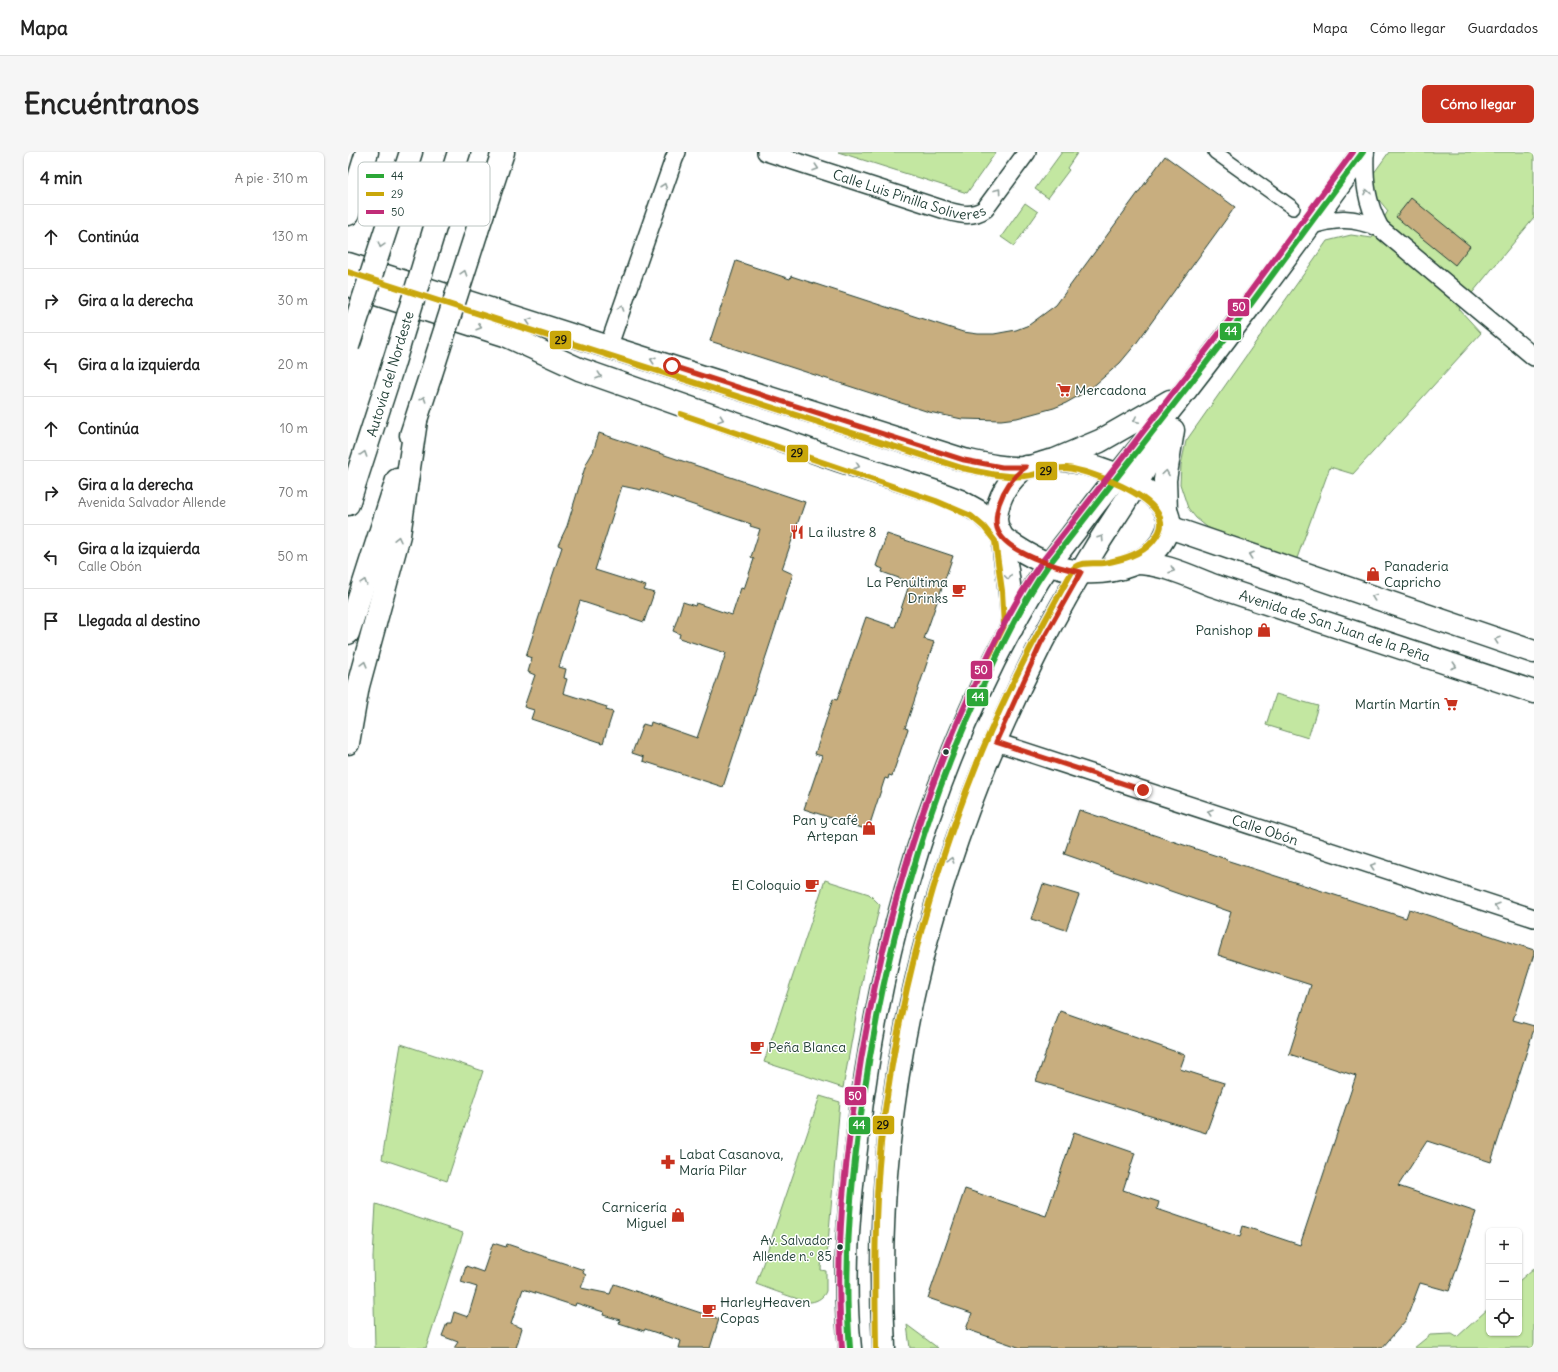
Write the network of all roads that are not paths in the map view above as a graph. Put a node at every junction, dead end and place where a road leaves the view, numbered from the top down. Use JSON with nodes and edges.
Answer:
{"nodes":[{"id":1,"x":367,"y":152,"type":"edge"},
{"id":2,"x":411,"y":152,"type":"edge"},
{"id":3,"x":459,"y":152,"type":"edge"},
{"id":4,"x":503,"y":152,"type":"edge"},
{"id":5,"x":677,"y":152,"type":"edge"},
{"id":6,"x":766,"y":152,"type":"edge"},
{"id":7,"x":1027,"y":152,"type":"edge"},
{"id":8,"x":1215,"y":152,"type":"edge"},
{"id":9,"x":1364,"y":152,"type":"edge"},
{"id":10,"x":364,"y":162,"type":"edge"},
{"id":11,"x":408,"y":162,"type":"edge"},
{"id":12,"x":456,"y":162,"type":"edge"},
{"id":13,"x":358,"y":181,"type":"edge"},
{"id":14,"x":490,"y":193,"type":"edge"},
{"id":15,"x":351,"y":204,"type":"edge"},
{"id":16,"x":1293,"y":208,"type":"dead end"},
{"id":17,"x":387,"y":226,"type":"edge"},
{"id":18,"x":435,"y":226,"type":"edge"},
{"id":19,"x":480,"y":226,"type":"edge"},
{"id":20,"x":1309,"y":226,"type":"junction"},
{"id":21,"x":1380,"y":228,"type":"junction"},
{"id":22,"x":348,"y":264,"type":"edge"},
{"id":23,"x":348,"y":285,"type":"edge"},
{"id":24,"x":608,"y":345,"type":"junction"},
{"id":25,"x":348,"y":346,"type":"edge"},
{"id":26,"x":1534,"y":357,"type":"edge"},
{"id":27,"x":1182,"y":394,"type":"junction"},
{"id":28,"x":416,"y":421,"type":"junction"},
{"id":29,"x":1053,"y":461,"type":"junction"},
{"id":30,"x":1026,"y":467,"type":"junction"},
{"id":31,"x":1116,"y":475,"type":"junction"},
{"id":32,"x":1136,"y":485,"type":"junction"},
{"id":33,"x":348,"y":504,"type":"edge"},
{"id":34,"x":1168,"y":519,"type":"junction"},
{"id":35,"x":1000,"y":533,"type":"junction"},
{"id":36,"x":1134,"y":563,"type":"junction"},
{"id":37,"x":1049,"y":564,"type":"junction"},
{"id":38,"x":1081,"y":572,"type":"junction"},
{"id":39,"x":1012,"y":628,"type":"junction"},
{"id":40,"x":348,"y":633,"type":"edge"},
{"id":41,"x":1534,"y":652,"type":"edge"},
{"id":42,"x":1534,"y":692,"type":"edge"},
{"id":43,"x":996,"y":742,"type":"junction"},
{"id":44,"x":348,"y":743,"type":"edge"},
{"id":45,"x":1534,"y":918,"type":"edge"},
{"id":46,"x":850,"y":1348,"type":"edge"},
{"id":47,"x":884,"y":1348,"type":"edge"}],
"edges":[{"from":1,"to":10,"type":"main road"},
{"from":2,"to":11,"type":"main road","one_way":true,"bridge":true},
{"from":12,"to":3,"type":"main road","name":"Autovía del Nordeste","one_way":true,"bridge":true},
{"from":14,"to":4,"type":"main road","one_way":true,"bridge":true},
{"from":24,"to":5,"type":"street","one_way":true},
{"from":6,"to":7,"type":"street","name":"Calle Luis Pinilla Soliveres","one_way":true},
{"from":8,"to":16,"type":"street"},
{"from":9,"to":20,"type":"main road"},
{"from":21,"to":9,"type":"street","one_way":true},
{"from":13,"to":15,"type":"main road"},
{"from":17,"to":25,"type":"main road","one_way":true,"bridge":true},
{"from":33,"to":18,"type":"main road","name":"Autovía del Nordeste","one_way":true,"bridge":true},
{"from":28,"to":19,"type":"main road","one_way":true,"bridge":true},
{"from":20,"to":21,"type":"street"},
{"from":20,"to":27,"type":"main road"},
{"from":21,"to":26,"type":"street"},
{"from":24,"to":22,"type":"main road","one_way":true},
{"from":23,"to":35,"type":"main road","name":"Avenida de San Juan de la Peña","one_way":true},
{"from":30,"to":24,"type":"main road","one_way":true},
{"from":27,"to":29,"type":"main road","one_way":true},
{"from":27,"to":31,"type":"main road"},
{"from":27,"to":32,"type":"main road"},
{"from":34,"to":27,"type":"main road","one_way":true},
{"from":40,"to":28,"type":"main road","one_way":true},
{"from":44,"to":28,"type":"main road","one_way":true},
{"from":29,"to":30,"type":"main road"},
{"from":29,"to":31,"type":"main road"},
{"from":30,"to":35,"type":"main road"},
{"from":31,"to":32,"type":"main road"},
{"from":31,"to":37,"type":"main road"},
{"from":32,"to":34,"type":"main road"},
{"from":38,"to":32,"type":"main road","one_way":true},
{"from":34,"to":36,"type":"main road","name":"Avenida de San Juan de la Peña"},
{"from":41,"to":34,"type":"main road","one_way":true},
{"from":35,"to":37,"type":"main road","name":"Avenida de San Juan de la Peña"},
{"from":35,"to":39,"type":"main road","one_way":true},
{"from":36,"to":38,"type":"main road","name":"Avenida de San Juan de la Peña"},
{"from":36,"to":42,"type":"main road","name":"Avenida de San Juan de la Peña","one_way":true},
{"from":37,"to":38,"type":"main road","name":"Avenida de San Juan de la Peña"},
{"from":37,"to":39,"type":"main road"},
{"from":38,"to":43,"type":"main road"},
{"from":39,"to":46,"type":"main road"},
{"from":45,"to":43,"type":"street","name":"Calle Obón","one_way":true},
{"from":47,"to":43,"type":"main road","one_way":true}]}
